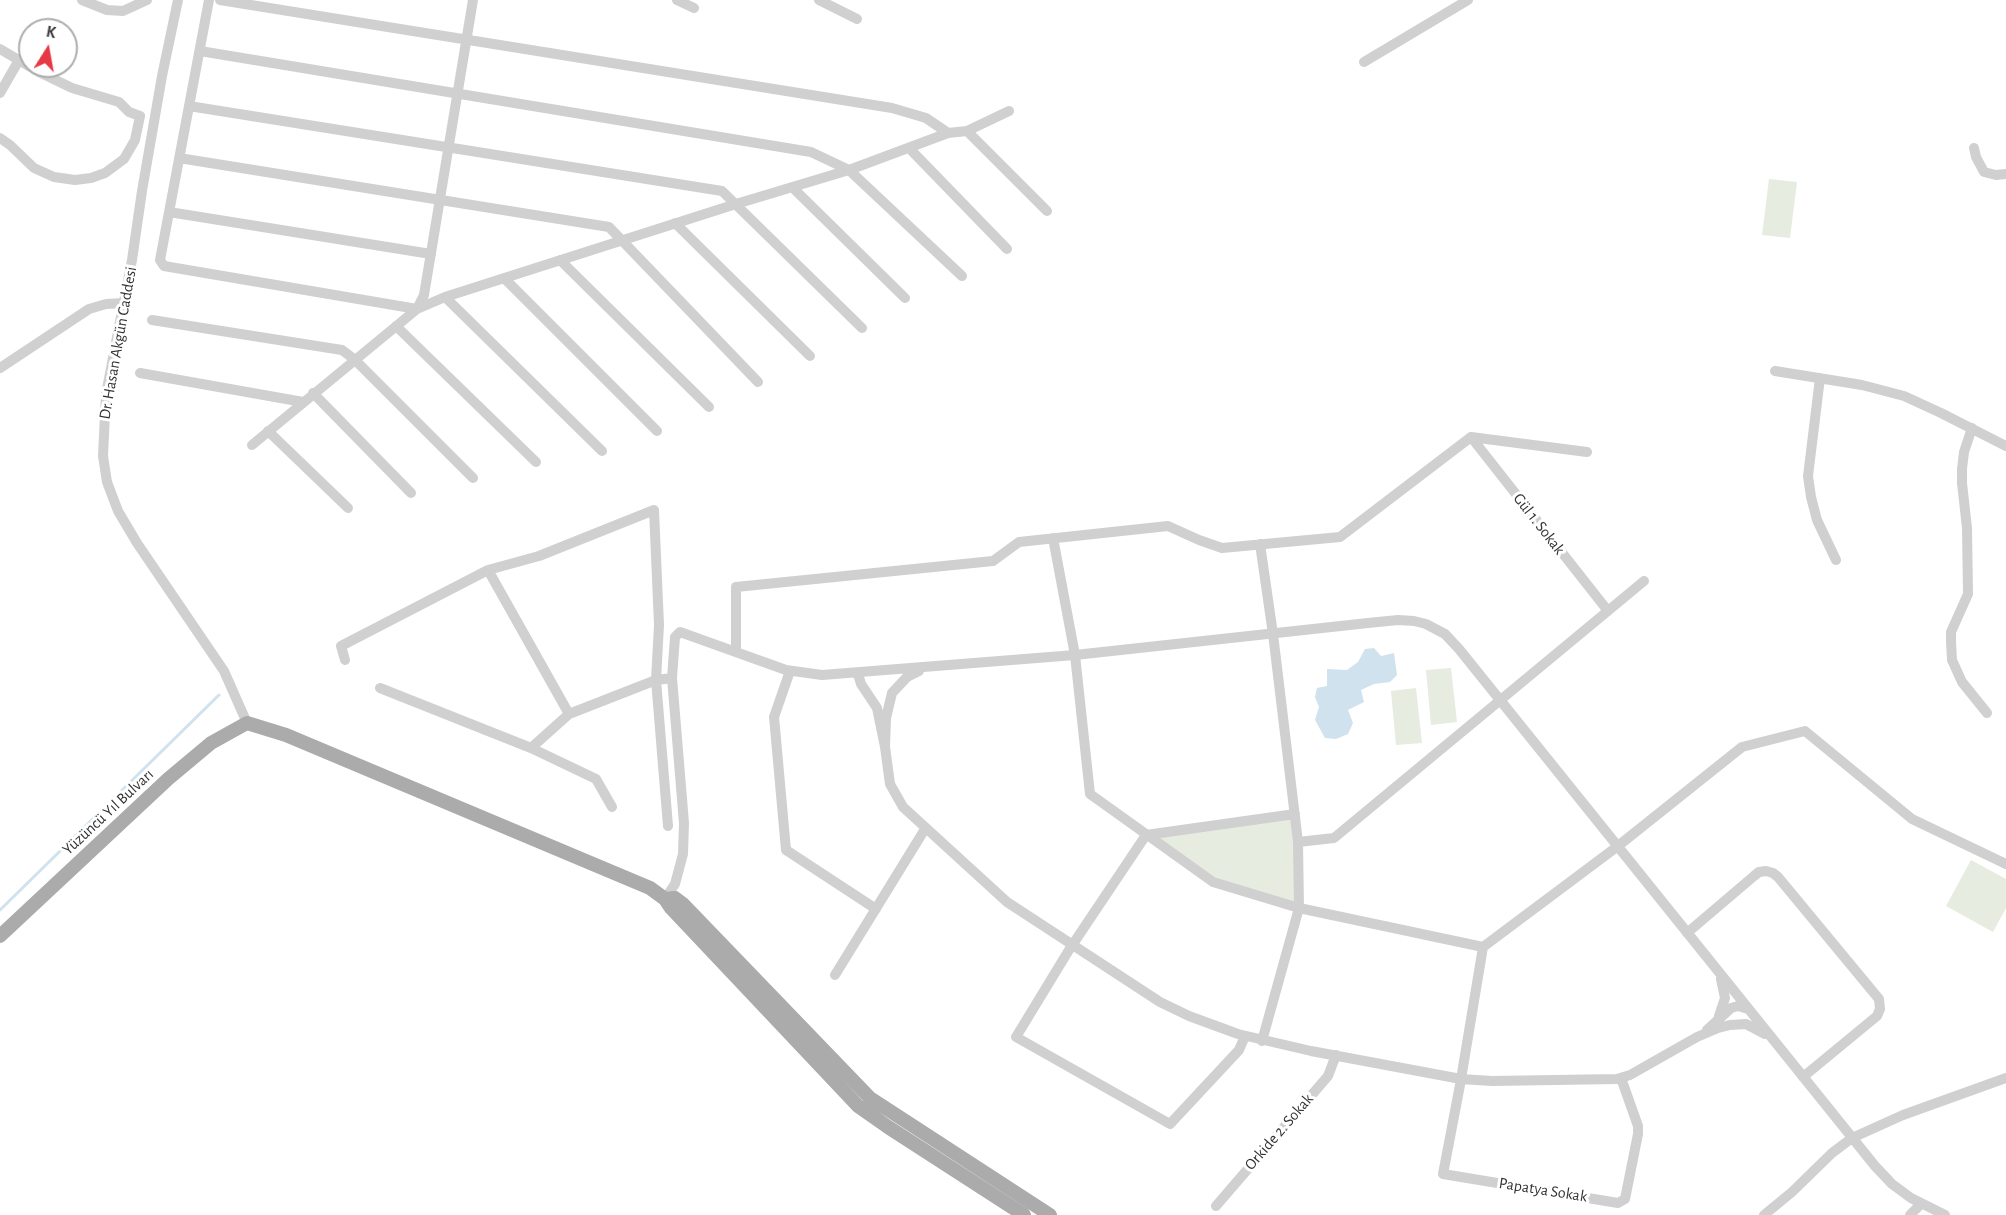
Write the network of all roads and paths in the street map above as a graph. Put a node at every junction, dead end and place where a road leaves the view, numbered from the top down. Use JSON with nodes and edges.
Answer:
{"nodes":[{"id":1,"x":82,"y":0,"type":"edge"},
{"id":2,"x":147,"y":0,"type":"edge"},
{"id":3,"x":178,"y":0,"type":"edge"},
{"id":4,"x":209,"y":0,"type":"edge"},
{"id":5,"x":220,"y":0,"type":"edge"},
{"id":6,"x":473,"y":0,"type":"edge"},
{"id":7,"x":677,"y":0,"type":"edge"},
{"id":8,"x":819,"y":0,"type":"edge"},
{"id":9,"x":1468,"y":0,"type":"edge"},
{"id":10,"x":694,"y":8,"type":"dead end"},
{"id":11,"x":857,"y":19,"type":"dead end"},
{"id":12,"x":467,"y":40,"type":"junction"},
{"id":13,"x":0,"y":49,"type":"edge"},
{"id":14,"x":200,"y":51,"type":"junction"},
{"id":15,"x":18,"y":59,"type":"edge"},
{"id":16,"x":18,"y":62,"type":"edge"},
{"id":17,"x":1364,"y":62,"type":"dead end"},
{"id":18,"x":53,"y":78,"type":"edge"},
{"id":19,"x":0,"y":93,"type":"edge"},
{"id":20,"x":458,"y":94,"type":"junction"},
{"id":21,"x":189,"y":106,"type":"junction"},
{"id":22,"x":1009,"y":111,"type":"dead end"},
{"id":23,"x":967,"y":130,"type":"junction"},
{"id":24,"x":948,"y":134,"type":"junction"},
{"id":25,"x":0,"y":138,"type":"edge"},
{"id":26,"x":449,"y":148,"type":"junction"},
{"id":27,"x":909,"y":148,"type":"junction"},
{"id":28,"x":1974,"y":148,"type":"dead end"},
{"id":29,"x":179,"y":158,"type":"junction"},
{"id":30,"x":849,"y":170,"type":"junction"},
{"id":31,"x":2006,"y":174,"type":"edge"},
{"id":32,"x":792,"y":187,"type":"junction"},
{"id":33,"x":440,"y":200,"type":"junction"},
{"id":34,"x":736,"y":204,"type":"junction"},
{"id":35,"x":1047,"y":211,"type":"dead end"},
{"id":36,"x":169,"y":212,"type":"junction"},
{"id":37,"x":675,"y":223,"type":"junction"},
{"id":38,"x":621,"y":240,"type":"junction"},
{"id":39,"x":1006,"y":249,"type":"dead end"},
{"id":40,"x":431,"y":255,"type":"junction"},
{"id":41,"x":560,"y":260,"type":"junction"},
{"id":42,"x":962,"y":276,"type":"dead end"},
{"id":43,"x":504,"y":278,"type":"junction"},
{"id":44,"x":445,"y":297,"type":"junction"},
{"id":45,"x":904,"y":298,"type":"dead end"},
{"id":46,"x":124,"y":303,"type":"junction"},
{"id":47,"x":417,"y":309,"type":"junction"},
{"id":48,"x":152,"y":320,"type":"dead end"},
{"id":49,"x":396,"y":326,"type":"junction"},
{"id":50,"x":862,"y":328,"type":"dead end"},
{"id":51,"x":810,"y":356,"type":"dead end"},
{"id":52,"x":354,"y":359,"type":"junction"},
{"id":53,"x":0,"y":368,"type":"edge"},
{"id":54,"x":1775,"y":371,"type":"dead end"},
{"id":55,"x":140,"y":373,"type":"dead end"},
{"id":56,"x":1820,"y":378,"type":"junction"},
{"id":57,"x":758,"y":382,"type":"dead end"},
{"id":58,"x":313,"y":393,"type":"junction"},
{"id":59,"x":303,"y":402,"type":"junction"},
{"id":60,"x":709,"y":407,"type":"dead end"},
{"id":61,"x":1972,"y":428,"type":"junction"},
{"id":62,"x":268,"y":431,"type":"junction"},
{"id":63,"x":657,"y":431,"type":"dead end"},
{"id":64,"x":1471,"y":437,"type":"junction"},
{"id":65,"x":252,"y":445,"type":"dead end"},
{"id":66,"x":2006,"y":446,"type":"edge"},
{"id":67,"x":602,"y":452,"type":"dead end"},
{"id":68,"x":1587,"y":452,"type":"dead end"},
{"id":69,"x":536,"y":462,"type":"dead end"},
{"id":70,"x":473,"y":478,"type":"dead end"},
{"id":71,"x":411,"y":493,"type":"dead end"},
{"id":72,"x":348,"y":508,"type":"dead end"},
{"id":73,"x":1053,"y":538,"type":"junction"},
{"id":74,"x":1260,"y":544,"type":"junction"},
{"id":75,"x":1836,"y":560,"type":"dead end"},
{"id":76,"x":488,"y":570,"type":"junction"},
{"id":77,"x":1644,"y":581,"type":"dead end"},
{"id":78,"x":1608,"y":610,"type":"junction"},
{"id":79,"x":1273,"y":634,"type":"junction"},
{"id":80,"x":736,"y":651,"type":"junction"},
{"id":81,"x":1074,"y":656,"type":"junction"},
{"id":82,"x":345,"y":660,"type":"dead end"},
{"id":83,"x":925,"y":668,"type":"junction"},
{"id":84,"x":790,"y":671,"type":"junction"},
{"id":85,"x":873,"y":673,"type":"junction"},
{"id":86,"x":858,"y":674,"type":"junction"},
{"id":87,"x":672,"y":678,"type":"junction"},
{"id":88,"x":656,"y":680,"type":"junction"},
{"id":89,"x":380,"y":688,"type":"dead end"},
{"id":90,"x":890,"y":699,"type":"junction"},
{"id":91,"x":1500,"y":699,"type":"junction"},
{"id":92,"x":1987,"y":713,"type":"dead end"},
{"id":93,"x":569,"y":714,"type":"junction"},
{"id":94,"x":247,"y":723,"type":"junction"},
{"id":95,"x":885,"y":747,"type":"junction"},
{"id":96,"x":531,"y":748,"type":"junction"},
{"id":97,"x":612,"y":807,"type":"dead end"},
{"id":98,"x":1294,"y":814,"type":"junction"},
{"id":99,"x":668,"y":826,"type":"dead end"},
{"id":100,"x":926,"y":828,"type":"junction"},
{"id":101,"x":1146,"y":835,"type":"junction"},
{"id":102,"x":1298,"y":842,"type":"junction"},
{"id":103,"x":1618,"y":846,"type":"junction"},
{"id":104,"x":2006,"y":864,"type":"edge"},
{"id":105,"x":665,"y":898,"type":"junction"},
{"id":106,"x":1299,"y":908,"type":"junction"},
{"id":107,"x":876,"y":909,"type":"junction"},
{"id":108,"x":1687,"y":933,"type":"junction"},
{"id":109,"x":0,"y":936,"type":"edge"},
{"id":110,"x":1072,"y":946,"type":"junction"},
{"id":111,"x":1483,"y":947,"type":"junction"},
{"id":112,"x":1718,"y":971,"type":"junction"},
{"id":113,"x":836,"y":975,"type":"dead end"},
{"id":114,"x":1749,"y":1010,"type":"junction"},
{"id":115,"x":1716,"y":1021,"type":"junction"},
{"id":116,"x":1245,"y":1036,"type":"junction"},
{"id":117,"x":1697,"y":1037,"type":"junction"},
{"id":118,"x":1773,"y":1039,"type":"junction"},
{"id":119,"x":1262,"y":1041,"type":"junction"},
{"id":120,"x":1336,"y":1055,"type":"junction"},
{"id":121,"x":1803,"y":1077,"type":"junction"},
{"id":122,"x":1621,"y":1078,"type":"junction"},
{"id":123,"x":2006,"y":1078,"type":"edge"},
{"id":124,"x":1461,"y":1079,"type":"junction"},
{"id":125,"x":1852,"y":1138,"type":"junction"},
{"id":126,"x":1921,"y":1204,"type":"junction"},
{"id":127,"x":1216,"y":1206,"type":"dead end"},
{"id":128,"x":1024,"y":1215,"type":"edge"},
{"id":129,"x":1050,"y":1215,"type":"edge"},
{"id":130,"x":1764,"y":1215,"type":"edge"},
{"id":131,"x":1910,"y":1215,"type":"edge"},
{"id":132,"x":1945,"y":1215,"type":"edge"}],
"edges":[{"from":1,"to":2,"type":"street"},
{"from":3,"to":46,"type":"street","name":"Dr. Hasan Akgün Caddesi"},
{"from":4,"to":14,"type":"street"},
{"from":5,"to":12,"type":"street"},
{"from":6,"to":12,"type":"street"},
{"from":7,"to":10,"type":"street"},
{"from":8,"to":11,"type":"street"},
{"from":9,"to":17,"type":"street"},
{"from":12,"to":20,"type":"street"},
{"from":12,"to":24,"type":"street"},
{"from":13,"to":15,"type":"street"},
{"from":14,"to":20,"type":"street"},
{"from":14,"to":21,"type":"street"},
{"from":16,"to":19,"type":"street"},
{"from":18,"to":25,"type":"street"},
{"from":20,"to":26,"type":"street"},
{"from":20,"to":30,"type":"street"},
{"from":21,"to":26,"type":"street"},
{"from":21,"to":29,"type":"street"},
{"from":22,"to":23,"type":"street"},
{"from":23,"to":24,"type":"street"},
{"from":23,"to":35,"type":"street"},
{"from":24,"to":27,"type":"street"},
{"from":26,"to":33,"type":"street"},
{"from":26,"to":34,"type":"street"},
{"from":27,"to":30,"type":"street"},
{"from":27,"to":39,"type":"street"},
{"from":28,"to":31,"type":"street"},
{"from":29,"to":33,"type":"street"},
{"from":29,"to":36,"type":"street"},
{"from":30,"to":32,"type":"street"},
{"from":30,"to":42,"type":"street"},
{"from":32,"to":34,"type":"street"},
{"from":32,"to":45,"type":"street"},
{"from":33,"to":38,"type":"street"},
{"from":33,"to":40,"type":"street"},
{"from":34,"to":37,"type":"street"},
{"from":34,"to":50,"type":"street"},
{"from":36,"to":40,"type":"street"},
{"from":36,"to":47,"type":"street"},
{"from":37,"to":38,"type":"street"},
{"from":37,"to":51,"type":"street"},
{"from":38,"to":41,"type":"street"},
{"from":38,"to":57,"type":"street"},
{"from":40,"to":47,"type":"street"},
{"from":41,"to":43,"type":"street"},
{"from":41,"to":60,"type":"street"},
{"from":43,"to":44,"type":"street"},
{"from":43,"to":63,"type":"street"},
{"from":44,"to":47,"type":"street"},
{"from":44,"to":67,"type":"street"},
{"from":46,"to":53,"type":"street"},
{"from":46,"to":94,"type":"street","name":"Dr. Hasan Akgün Caddesi"},
{"from":47,"to":49,"type":"street"},
{"from":48,"to":52,"type":"street"},
{"from":49,"to":52,"type":"street"},
{"from":49,"to":69,"type":"street"},
{"from":52,"to":58,"type":"street"},
{"from":52,"to":70,"type":"street"},
{"from":54,"to":56,"type":"street"},
{"from":55,"to":59,"type":"street"},
{"from":56,"to":61,"type":"street"},
{"from":56,"to":75,"type":"street"},
{"from":58,"to":59,"type":"street"},
{"from":58,"to":71,"type":"street"},
{"from":59,"to":62,"type":"street"},
{"from":61,"to":66,"type":"street"},
{"from":61,"to":92,"type":"street"},
{"from":62,"to":65,"type":"street"},
{"from":62,"to":72,"type":"street"},
{"from":64,"to":68,"type":"street"},
{"from":64,"to":74,"type":"street"},
{"from":64,"to":78,"type":"street","name":"Gül 1. Sokak"},
{"from":73,"to":74,"type":"street"},
{"from":73,"to":80,"type":"street"},
{"from":73,"to":81,"type":"street"},
{"from":74,"to":79,"type":"street"},
{"from":76,"to":82,"type":"street"},
{"from":76,"to":88,"type":"street"},
{"from":76,"to":93,"type":"street"},
{"from":77,"to":78,"type":"street"},
{"from":78,"to":91,"type":"street"},
{"from":79,"to":81,"type":"street"},
{"from":79,"to":91,"type":"street"},
{"from":79,"to":98,"type":"street"},
{"from":80,"to":84,"type":"street"},
{"from":80,"to":87,"type":"street"},
{"from":81,"to":83,"type":"street"},
{"from":81,"to":101,"type":"street"},
{"from":83,"to":85,"type":"street"},
{"from":83,"to":90,"type":"street"},
{"from":84,"to":86,"type":"street"},
{"from":84,"to":107,"type":"street"},
{"from":85,"to":86,"type":"street"},
{"from":85,"to":90,"type":"street"},
{"from":86,"to":95,"type":"street"},
{"from":87,"to":88,"type":"street"},
{"from":87,"to":105,"type":"street"},
{"from":88,"to":93,"type":"street"},
{"from":88,"to":99,"type":"street"},
{"from":89,"to":96,"type":"street"},
{"from":90,"to":95,"type":"street"},
{"from":91,"to":102,"type":"street"},
{"from":91,"to":103,"type":"street"},
{"from":93,"to":96,"type":"street"},
{"from":94,"to":105,"type":"main road"},
{"from":94,"to":109,"type":"main road","name":"Yüzüncü Yıl Bulvarı"},
{"from":95,"to":100,"type":"street"},
{"from":96,"to":97,"type":"street"},
{"from":98,"to":101,"type":"street"},
{"from":98,"to":102,"type":"street"},
{"from":100,"to":107,"type":"street"},
{"from":100,"to":110,"type":"street"},
{"from":101,"to":106,"type":"street"},
{"from":101,"to":110,"type":"street"},
{"from":102,"to":106,"type":"street"},
{"from":103,"to":104,"type":"street"},
{"from":103,"to":108,"type":"street"},
{"from":103,"to":111,"type":"street"},
{"from":105,"to":128,"type":"main road"},
{"from":105,"to":129,"type":"main road"},
{"from":106,"to":111,"type":"street"},
{"from":106,"to":119,"type":"street"},
{"from":107,"to":113,"type":"street"},
{"from":108,"to":112,"type":"street"},
{"from":108,"to":121,"type":"street"},
{"from":110,"to":116,"type":"street"},
{"from":110,"to":116,"type":"street"},
{"from":111,"to":124,"type":"street"},
{"from":112,"to":114,"type":"street"},
{"from":112,"to":115,"type":"street"},
{"from":114,"to":115,"type":"street"},
{"from":114,"to":118,"type":"street"},
{"from":115,"to":117,"type":"street"},
{"from":116,"to":119,"type":"street"},
{"from":117,"to":118,"type":"street"},
{"from":117,"to":122,"type":"street"},
{"from":118,"to":121,"type":"street"},
{"from":119,"to":120,"type":"street"},
{"from":120,"to":124,"type":"street"},
{"from":120,"to":127,"type":"street","name":"Orkide 2. Sokak"},
{"from":121,"to":125,"type":"street"},
{"from":122,"to":124,"type":"street"},
{"from":122,"to":124,"type":"street","name":"Papatya Sokak"},
{"from":123,"to":125,"type":"street"},
{"from":125,"to":126,"type":"street"},
{"from":125,"to":130,"type":"street"},
{"from":126,"to":131,"type":"street"},
{"from":126,"to":132,"type":"street"}]}
